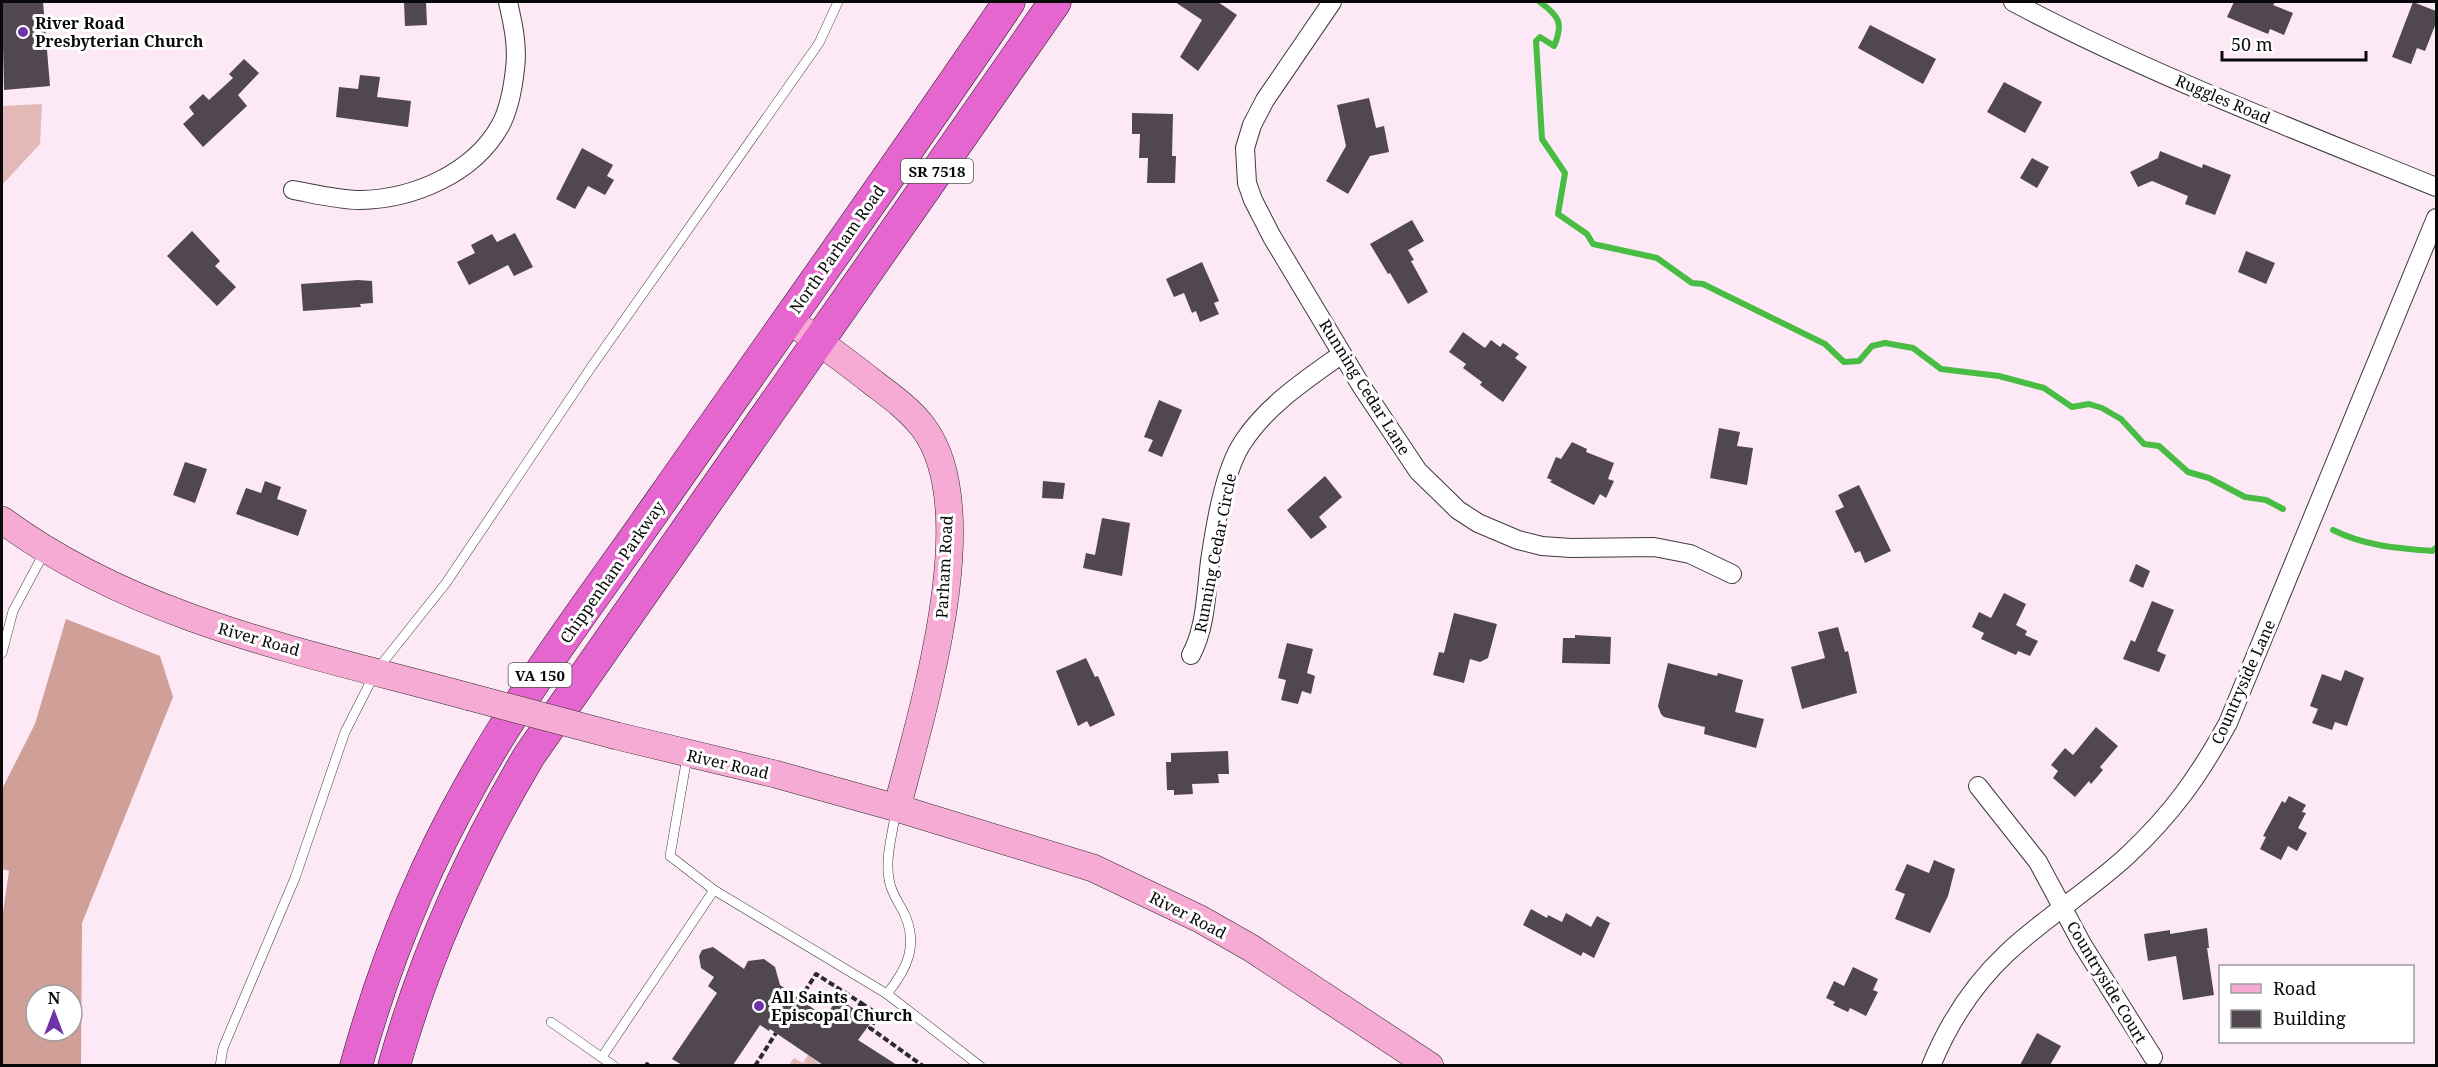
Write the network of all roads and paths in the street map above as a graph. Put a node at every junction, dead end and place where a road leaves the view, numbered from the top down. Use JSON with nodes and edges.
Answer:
{"nodes":[{"id":1,"x":508,"y":2,"type":"edge"},
{"id":2,"x":838,"y":2,"type":"edge"},
{"id":3,"x":1009,"y":2,"type":"edge"},
{"id":4,"x":1055,"y":2,"type":"edge"},
{"id":5,"x":1332,"y":2,"type":"edge"},
{"id":6,"x":2013,"y":2,"type":"edge"},
{"id":7,"x":2436,"y":188,"type":"edge"},
{"id":8,"x":293,"y":190,"type":"dead end"},
{"id":9,"x":2436,"y":218,"type":"edge"},
{"id":10,"x":788,"y":319,"type":"junction"},
{"id":11,"x":818,"y":341,"type":"junction"},
{"id":12,"x":1342,"y":354,"type":"junction"},
{"id":13,"x":2,"y":520,"type":"edge"},
{"id":14,"x":46,"y":548,"type":"junction"},
{"id":15,"x":1732,"y":574,"type":"dead end"},
{"id":16,"x":2,"y":609,"type":"edge"},
{"id":17,"x":13,"y":611,"type":"junction"},
{"id":18,"x":2,"y":653,"type":"edge"},
{"id":19,"x":1191,"y":655,"type":"dead end"},
{"id":20,"x":376,"y":672,"type":"junction"},
{"id":21,"x":687,"y":754,"type":"junction"},
{"id":22,"x":1978,"y":786,"type":"dead end"},
{"id":23,"x":897,"y":808,"type":"junction"},
{"id":24,"x":714,"y":890,"type":"junction"},
{"id":25,"x":2062,"y":907,"type":"junction"},
{"id":26,"x":887,"y":994,"type":"junction"},
{"id":27,"x":800,"y":999,"type":"dead end"},
{"id":28,"x":861,"y":1003,"type":"junction"},
{"id":29,"x":856,"y":1011,"type":"dead end"},
{"id":30,"x":551,"y":1022,"type":"dead end"},
{"id":31,"x":776,"y":1033,"type":"dead end"},
{"id":32,"x":602,"y":1057,"type":"junction"},
{"id":33,"x":2152,"y":1057,"type":"dead end"},
{"id":34,"x":219,"y":1065,"type":"edge"},
{"id":35,"x":356,"y":1065,"type":"edge"},
{"id":36,"x":394,"y":1065,"type":"edge"},
{"id":37,"x":614,"y":1065,"type":"edge"},
{"id":38,"x":755,"y":1065,"type":"edge"},
{"id":39,"x":922,"y":1065,"type":"edge"},
{"id":40,"x":980,"y":1065,"type":"edge"},
{"id":41,"x":1430,"y":1065,"type":"edge"},
{"id":42,"x":1931,"y":1065,"type":"edge"}],
"edges":[{"from":1,"to":8,"type":"street"},
{"from":2,"to":20,"type":"lane"},
{"from":3,"to":10,"type":"highway","name":"North Parham Road","number":"SR 7518"},
{"from":4,"to":11,"type":"highway","number":"SR 7518"},
{"from":5,"to":12,"type":"street","name":"Running Cedar Lane"},
{"from":6,"to":7,"type":"street","name":"Ruggles Road"},
{"from":9,"to":25,"type":"street","name":"Countryside Lane"},
{"from":10,"to":11,"type":"main road","name":"Parham Road"},
{"from":10,"to":35,"type":"highway","name":"Chippenham Parkway","number":"VA 150"},
{"from":11,"to":23,"type":"main road","name":"Parham Road"},
{"from":11,"to":36,"type":"highway","number":"VA 150"},
{"from":12,"to":15,"type":"street","name":"Running Cedar Lane"},
{"from":12,"to":19,"type":"street","name":"Running Cedar Circle"},
{"from":13,"to":14,"type":"main road","name":"River Road"},
{"from":14,"to":17,"type":"lane"},
{"from":14,"to":20,"type":"main road","name":"River Road"},
{"from":16,"to":17,"type":"lane"},
{"from":17,"to":18,"type":"lane"},
{"from":20,"to":21,"type":"main road","name":"River Road","bridge":true},
{"from":20,"to":34,"type":"lane"},
{"from":21,"to":23,"type":"main road","name":"River Road"},
{"from":21,"to":24,"type":"lane"},
{"from":22,"to":25,"type":"street","name":"Countryside Court"},
{"from":23,"to":26,"type":"lane"},
{"from":23,"to":41,"type":"main road","name":"River Road"},
{"from":24,"to":26,"type":"lane"},
{"from":24,"to":32,"type":"lane"},
{"from":25,"to":33,"type":"street","name":"Countryside Court"},
{"from":25,"to":42,"type":"street","name":"Countryside Lane"},
{"from":26,"to":40,"type":"lane"},
{"from":27,"to":28,"type":"path"},
{"from":28,"to":29,"type":"path"},
{"from":28,"to":39,"type":"path"},
{"from":30,"to":32,"type":"lane"},
{"from":31,"to":38,"type":"path"},
{"from":32,"to":37,"type":"lane"}]}
